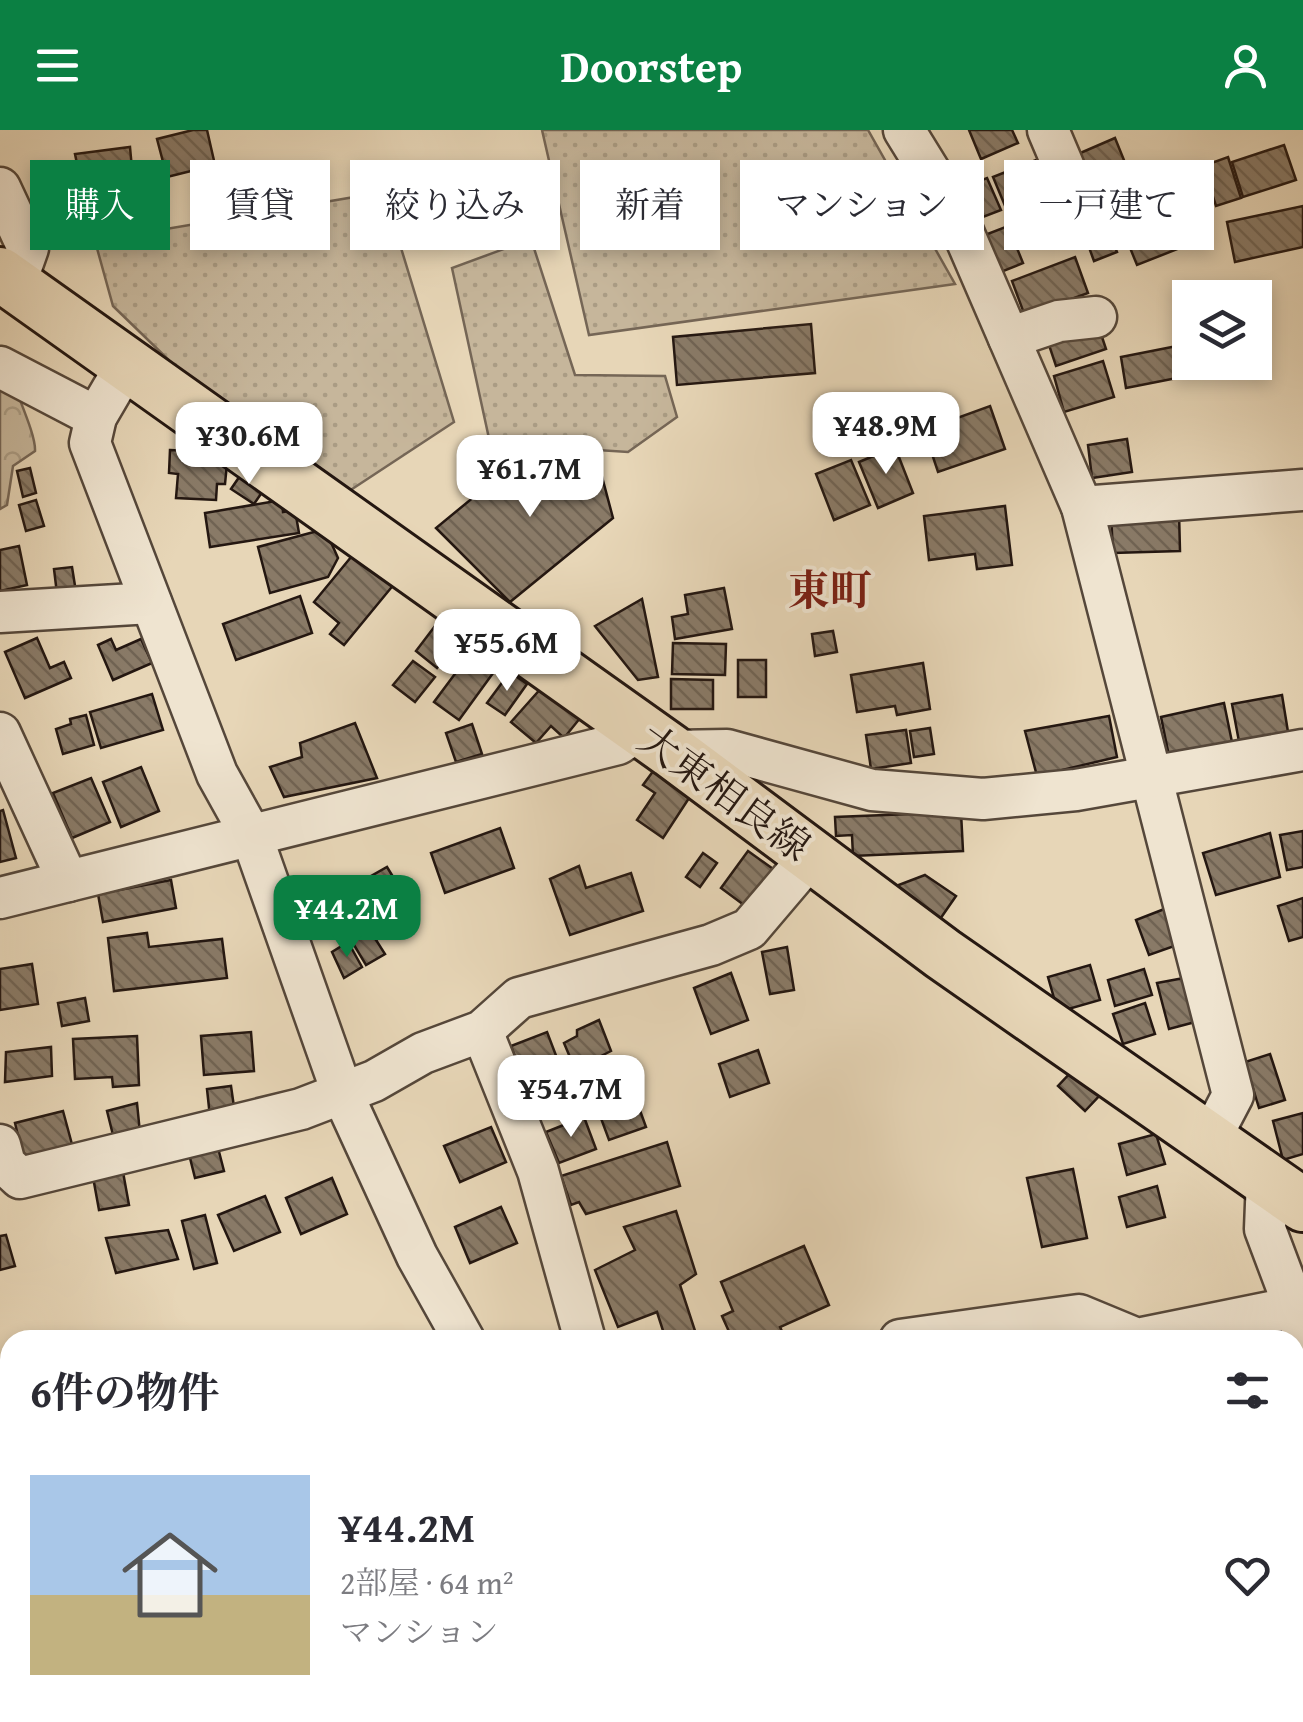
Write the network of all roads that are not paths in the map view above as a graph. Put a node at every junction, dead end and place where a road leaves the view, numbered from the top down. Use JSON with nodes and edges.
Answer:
{"nodes":[{"id":1,"x":904,"y":130,"type":"edge"},
{"id":2,"x":1048,"y":130,"type":"edge"},
{"id":3,"x":1061,"y":160,"type":"edge"},
{"id":4,"x":0,"y":188,"type":"edge"},
{"id":5,"x":8,"y":279,"type":"edge"},
{"id":6,"x":1096,"y":317,"type":"dead end"},
{"id":7,"x":1009,"y":338,"type":"junction"},
{"id":8,"x":127,"y":364,"type":"junction"},
{"id":9,"x":0,"y":368,"type":"edge"},
{"id":10,"x":96,"y":417,"type":"junction"},
{"id":11,"x":1303,"y":490,"type":"edge"},
{"id":12,"x":1082,"y":507,"type":"junction"},
{"id":13,"x":152,"y":603,"type":"junction"},
{"id":14,"x":0,"y":612,"type":"edge"},
{"id":15,"x":0,"y":733,"type":"edge"},
{"id":16,"x":656,"y":740,"type":"junction"},
{"id":17,"x":1303,"y":750,"type":"edge"},
{"id":18,"x":1152,"y":778,"type":"junction"},
{"id":19,"x":252,"y":837,"type":"junction"},
{"id":20,"x":811,"y":856,"type":"junction"},
{"id":21,"x":68,"y":881,"type":"junction"},
{"id":22,"x":0,"y":898,"type":"edge"},
{"id":23,"x":482,"y":1031,"type":"junction"},
{"id":24,"x":343,"y":1094,"type":"junction"},
{"id":25,"x":1210,"y":1139,"type":"junction"},
{"id":26,"x":0,"y":1144,"type":"edge"},
{"id":27,"x":1288,"y":1189,"type":"edge"},
{"id":28,"x":1299,"y":1319,"type":"edge"},
{"id":29,"x":458,"y":1330,"type":"edge"},
{"id":30,"x":582,"y":1330,"type":"edge"},
{"id":31,"x":972,"y":1330,"type":"edge"},
{"id":32,"x":1115,"y":1330,"type":"edge"},
{"id":33,"x":1210,"y":1330,"type":"edge"}],
"edges":[{"from":1,"to":7,"type":"street"},
{"from":2,"to":3,"type":"street"},
{"from":4,"to":5,"type":"street"},
{"from":5,"to":8,"type":"main road","name":"大東相良線"},
{"from":6,"to":7,"type":"street"},
{"from":7,"to":12,"type":"street"},
{"from":8,"to":10,"type":"street"},
{"from":8,"to":16,"type":"main road","name":"大東相良線"},
{"from":9,"to":10,"type":"street"},
{"from":10,"to":13,"type":"street"},
{"from":11,"to":12,"type":"street"},
{"from":12,"to":18,"type":"street"},
{"from":13,"to":14,"type":"street"},
{"from":13,"to":19,"type":"street"},
{"from":15,"to":21,"type":"street"},
{"from":16,"to":18,"type":"street"},
{"from":16,"to":19,"type":"street"},
{"from":16,"to":20,"type":"main road","name":"大東相良線"},
{"from":17,"to":18,"type":"street"},
{"from":18,"to":25,"type":"street"},
{"from":19,"to":21,"type":"street"},
{"from":19,"to":24,"type":"street"},
{"from":20,"to":23,"type":"street"},
{"from":20,"to":25,"type":"main road","name":"大東相良線"},
{"from":21,"to":22,"type":"street"},
{"from":23,"to":24,"type":"street"},
{"from":23,"to":30,"type":"street"},
{"from":24,"to":26,"type":"street"},
{"from":24,"to":29,"type":"street"},
{"from":25,"to":27,"type":"main road","name":"大東相良線"},
{"from":27,"to":28,"type":"street"},
{"from":28,"to":33,"type":"street"},
{"from":31,"to":32,"type":"street"}]}
